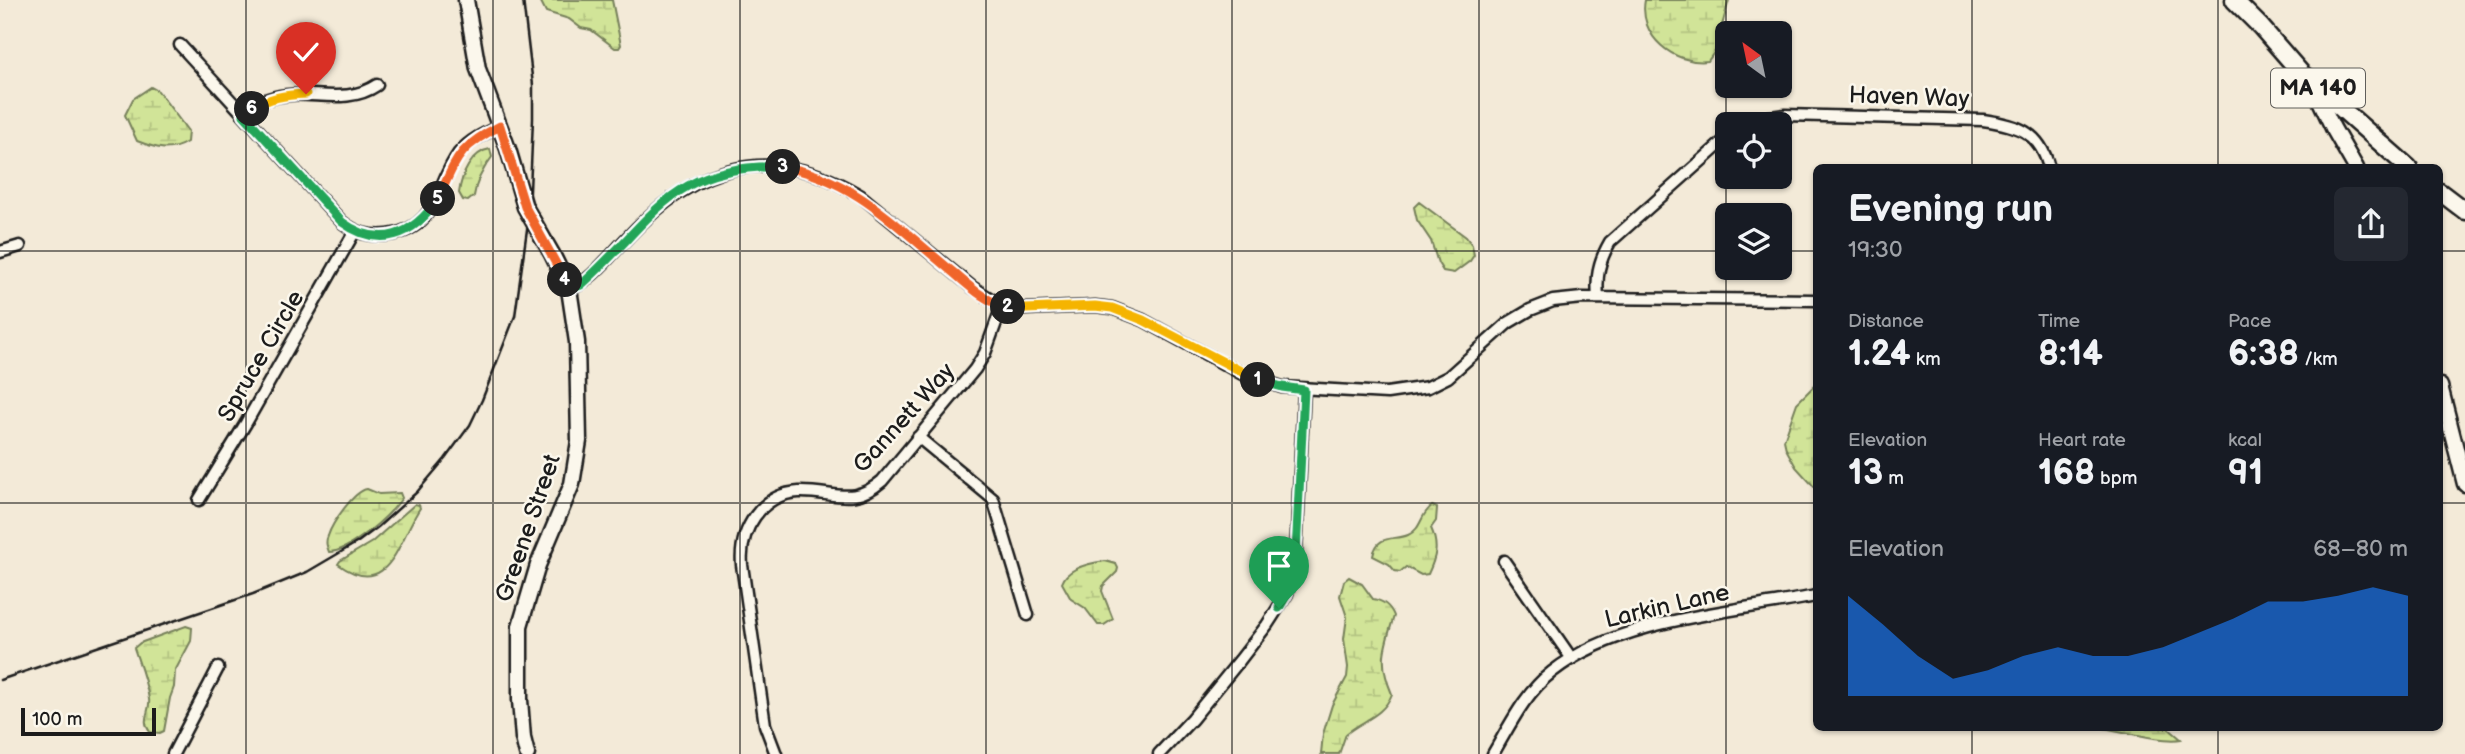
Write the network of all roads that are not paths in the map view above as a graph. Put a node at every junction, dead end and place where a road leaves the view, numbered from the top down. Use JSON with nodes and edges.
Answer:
{"nodes":[{"id":1,"x":466,"y":0,"type":"edge"},
{"id":2,"x":2234,"y":0,"type":"edge"},
{"id":3,"x":180,"y":45,"type":"dead end"},
{"id":4,"x":2312,"y":83,"type":"junction"},
{"id":5,"x":377,"y":85,"type":"dead end"},
{"id":6,"x":244,"y":115,"type":"junction"},
{"id":7,"x":1792,"y":116,"type":"edge"},
{"id":8,"x":500,"y":126,"type":"junction"},
{"id":9,"x":1715,"y":149,"type":"edge"},
{"id":10,"x":2047,"y":164,"type":"edge"},
{"id":11,"x":2354,"y":164,"type":"edge"},
{"id":12,"x":2404,"y":164,"type":"edge"},
{"id":13,"x":2443,"y":194,"type":"edge"},
{"id":14,"x":2465,"y":211,"type":"edge"},
{"id":15,"x":355,"y":231,"type":"junction"},
{"id":16,"x":20,"y":246,"type":"dead end"},
{"id":17,"x":0,"y":252,"type":"edge"},
{"id":18,"x":569,"y":289,"type":"junction"},
{"id":19,"x":1598,"y":298,"type":"junction"},
{"id":20,"x":1813,"y":300,"type":"edge"},
{"id":21,"x":1002,"y":306,"type":"junction"},
{"id":22,"x":1304,"y":390,"type":"junction"},
{"id":23,"x":2443,"y":410,"type":"edge"},
{"id":24,"x":918,"y":437,"type":"junction"},
{"id":25,"x":2465,"y":484,"type":"edge"},
{"id":26,"x":199,"y":500,"type":"dead end"},
{"id":27,"x":1504,"y":561,"type":"dead end"},
{"id":28,"x":1813,"y":597,"type":"edge"},
{"id":29,"x":1028,"y":615,"type":"dead end"},
{"id":30,"x":1572,"y":659,"type":"junction"},
{"id":31,"x":218,"y":668,"type":"dead end"},
{"id":32,"x":173,"y":754,"type":"edge"},
{"id":33,"x":527,"y":754,"type":"edge"},
{"id":34,"x":776,"y":754,"type":"edge"},
{"id":35,"x":1159,"y":754,"type":"edge"},
{"id":36,"x":1493,"y":754,"type":"edge"}],
"edges":[{"from":1,"to":8,"type":"street","name":"Greene Street"},
{"from":2,"to":4,"type":"main road","number":"MA 140"},
{"from":3,"to":6,"type":"street"},
{"from":4,"to":11,"type":"street"},
{"from":4,"to":12,"type":"main road","number":"MA 140"},
{"from":5,"to":6,"type":"street"},
{"from":6,"to":15,"type":"street"},
{"from":7,"to":10,"type":"street","name":"Haven Way"},
{"from":8,"to":15,"type":"street"},
{"from":8,"to":18,"type":"street","name":"Greene Street"},
{"from":9,"to":19,"type":"street"},
{"from":13,"to":14,"type":"main road"},
{"from":15,"to":26,"type":"street","name":"Spruce Circle"},
{"from":16,"to":17,"type":"street"},
{"from":18,"to":21,"type":"street"},
{"from":18,"to":33,"type":"street","name":"Greene Street"},
{"from":19,"to":20,"type":"street"},
{"from":19,"to":22,"type":"street"},
{"from":21,"to":22,"type":"street"},
{"from":21,"to":24,"type":"street","name":"Gannett Way"},
{"from":22,"to":35,"type":"street"},
{"from":23,"to":25,"type":"street"},
{"from":24,"to":29,"type":"street"},
{"from":24,"to":34,"type":"street","name":"Gannett Way"},
{"from":27,"to":30,"type":"street"},
{"from":28,"to":30,"type":"street","name":"Larkin Lane"},
{"from":30,"to":36,"type":"street","name":"Larkin Lane"},
{"from":31,"to":32,"type":"street"}]}
